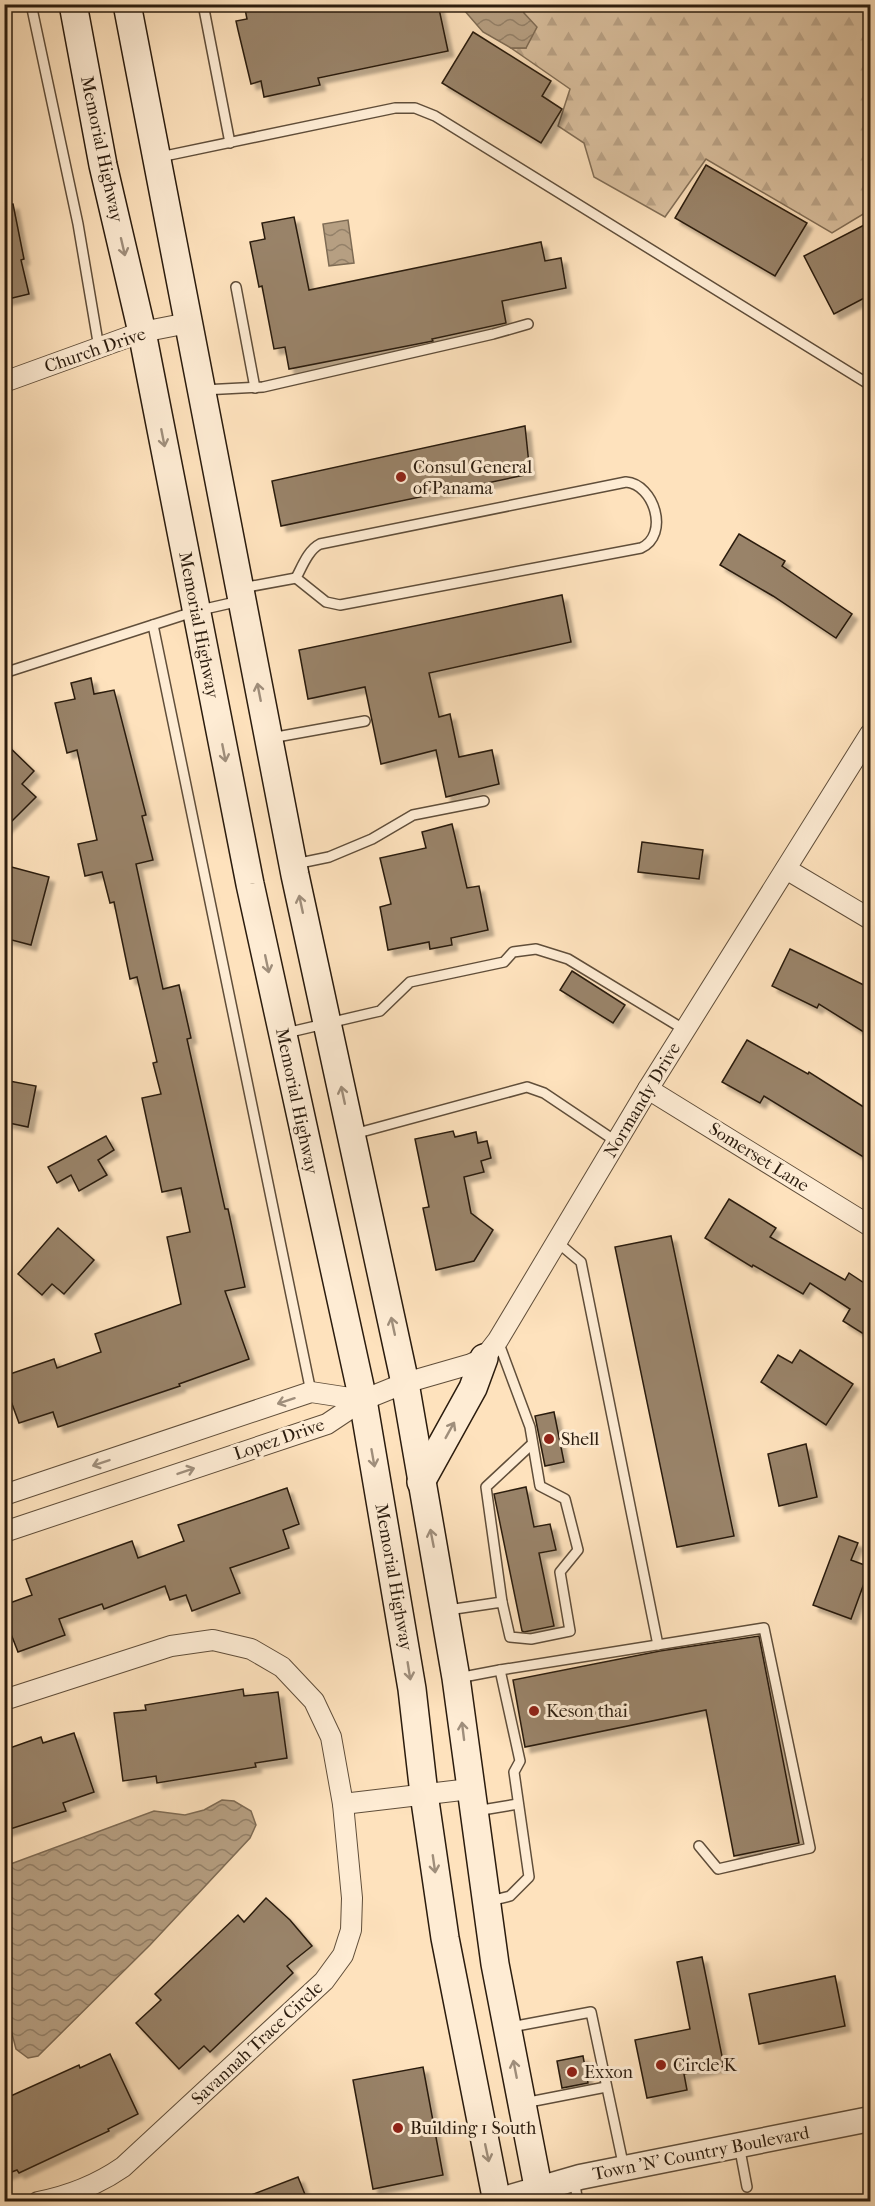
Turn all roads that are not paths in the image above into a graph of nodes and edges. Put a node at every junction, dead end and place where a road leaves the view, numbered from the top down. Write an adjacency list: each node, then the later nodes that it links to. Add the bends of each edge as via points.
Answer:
1 (31, 4): 11 (lane, via 78,224)
2 (73, 4): 10 (main road, Memorial Highway, one-way to 10, via 103,165)
3 (127, 4): 6 (main road)
4 (203, 4): 5 (lane)
5 (230, 143): 6 (lane); 13 (lane, via 395,108 415,108 435,116)
6 (158, 158): 8 (main road)
7 (236, 287): 14 (lane)
8 (188, 323): 10 (street, Church Drive); 15 (main road)
9 (528, 324): 14 (lane)
10 (142, 332): 11 (street, Church Drive); 18 (main road, Memorial Highway, one-way to 18)
11 (99, 348): 12 (street, Church Drive)
12 (4, 382)
13 (870, 385)
14 (255, 388): 15 (lane)
15 (201, 391): 17 (main road)
16 (296, 578): 16 (lane, via 326,602 340,605 641,548 654,536 656,522 650,497 638,485 626,482 320,544 310,552); 17 (lane)
17 (241, 594): 18 (lane); 23 (main road, one-way to 17)
18 (196, 610): 19 (lane); 30 (main road, Memorial Highway, one-way to 30)
19 (153, 625): 20 (lane); 38 (lane)
20 (4, 673)
21 (365, 721): 23 (lane)
22 (870, 734): 26 (street, Normandy Drive)
23 (268, 739): 25 (main road)
24 (484, 801): 25 (lane, via 413,815 372,839 329,857)
25 (293, 864): 28 (main road, one-way to 25)
26 (786, 869): 27 (street); 29 (street, Normandy Drive)
27 (870, 920)
28 (328, 1024): 29 (lane, via 380,1011 410,982 504,962 513,952 536,949 568,959); 30 (lane); 32 (main road, one-way to 28)
29 (685, 1030): 31 (street, Normandy Drive)
30 (282, 1034): 39 (main road, Memorial Highway)
31 (648, 1089): 33 (street, Normandy Drive); 34 (street, Somerset Lane)
32 (351, 1134): 33 (lane, via 527,1087 544,1093); 37 (main road, one-way to 32)
33 (616, 1142): 35 (street, Normandy Drive)
34 (870, 1226)
35 (557, 1242): 36 (street, Normandy Drive); 46 (lane, via 581,1262)
36 (491, 1349): 37 (street, via 457,1369); 40 (lane, via 530,1427); 41 (main road, one-way to 36)
37 (405, 1383): 39 (street); 41 (main road)
38 (311, 1392): 39 (street, Lopez Drive); 42 (street, Lopez Drive, one-way to 42)
39 (363, 1400): 43 (street, Lopez Drive, one-way to 39, via 327,1424); 50 (main road, Memorial Highway, one-way to 50, via 412,1689)
40 (532, 1444): 44 (lane, via 486,1487); 44 (lane, via 540,1486 565,1499 578,1550 560,1572 570,1631 531,1639 510,1637)
41 (421, 1482): 45 (main road, one-way to 41)
42 (4, 1495)
43 (4, 1532)
44 (502, 1602): 45 (lane)
45 (446, 1611): 48 (main road)
46 (658, 1645): 47 (lane); 54 (lane, via 764,1628 810,1848 718,1869)
47 (500, 1670): 48 (lane); 53 (lane, via 520,1761 514,1772)
48 (456, 1678): 51 (main road, one-way to 48)
49 (4, 1700): 52 (street, Savannah Trace Circle, via 171,1646 213,1640 251,1649 282,1667 314,1701 331,1737)
50 (424, 1794): 51 (street); 52 (street); 65 (main road, Memorial Highway, one-way to 65, via 453,1982)
51 (471, 1800): 53 (lane); 55 (main road)
52 (343, 1804): 66 (street, Savannah Trace Circle, via 353,1914 348,1943 331,1973 123,2167 89,2187)
53 (518, 1804): 55 (lane, via 529,1877 510,1896)
54 (699, 1846)
55 (485, 1902): 56 (main road)
56 (507, 2028): 57 (lane, via 591,2012); 58 (main road, one-way to 56)
57 (606, 2087): 58 (lane); 61 (lane)
58 (522, 2104): 64 (main road)
59 (870, 2119): 60 (street, Town 'N' Country Boulevard)
60 (739, 2145): 61 (street, Town 'N' Country Boulevard); 62 (lane)
61 (624, 2168): 63 (street, Town 'N' Country Boulevard)
62 (747, 2187)
63 (576, 2190): 64 (street, Town 'N' Country Boulevard)
64 (540, 2195): 65 (street, Town 'N' Country Boulevard)
65 (496, 2201)
66 (38, 2202)

